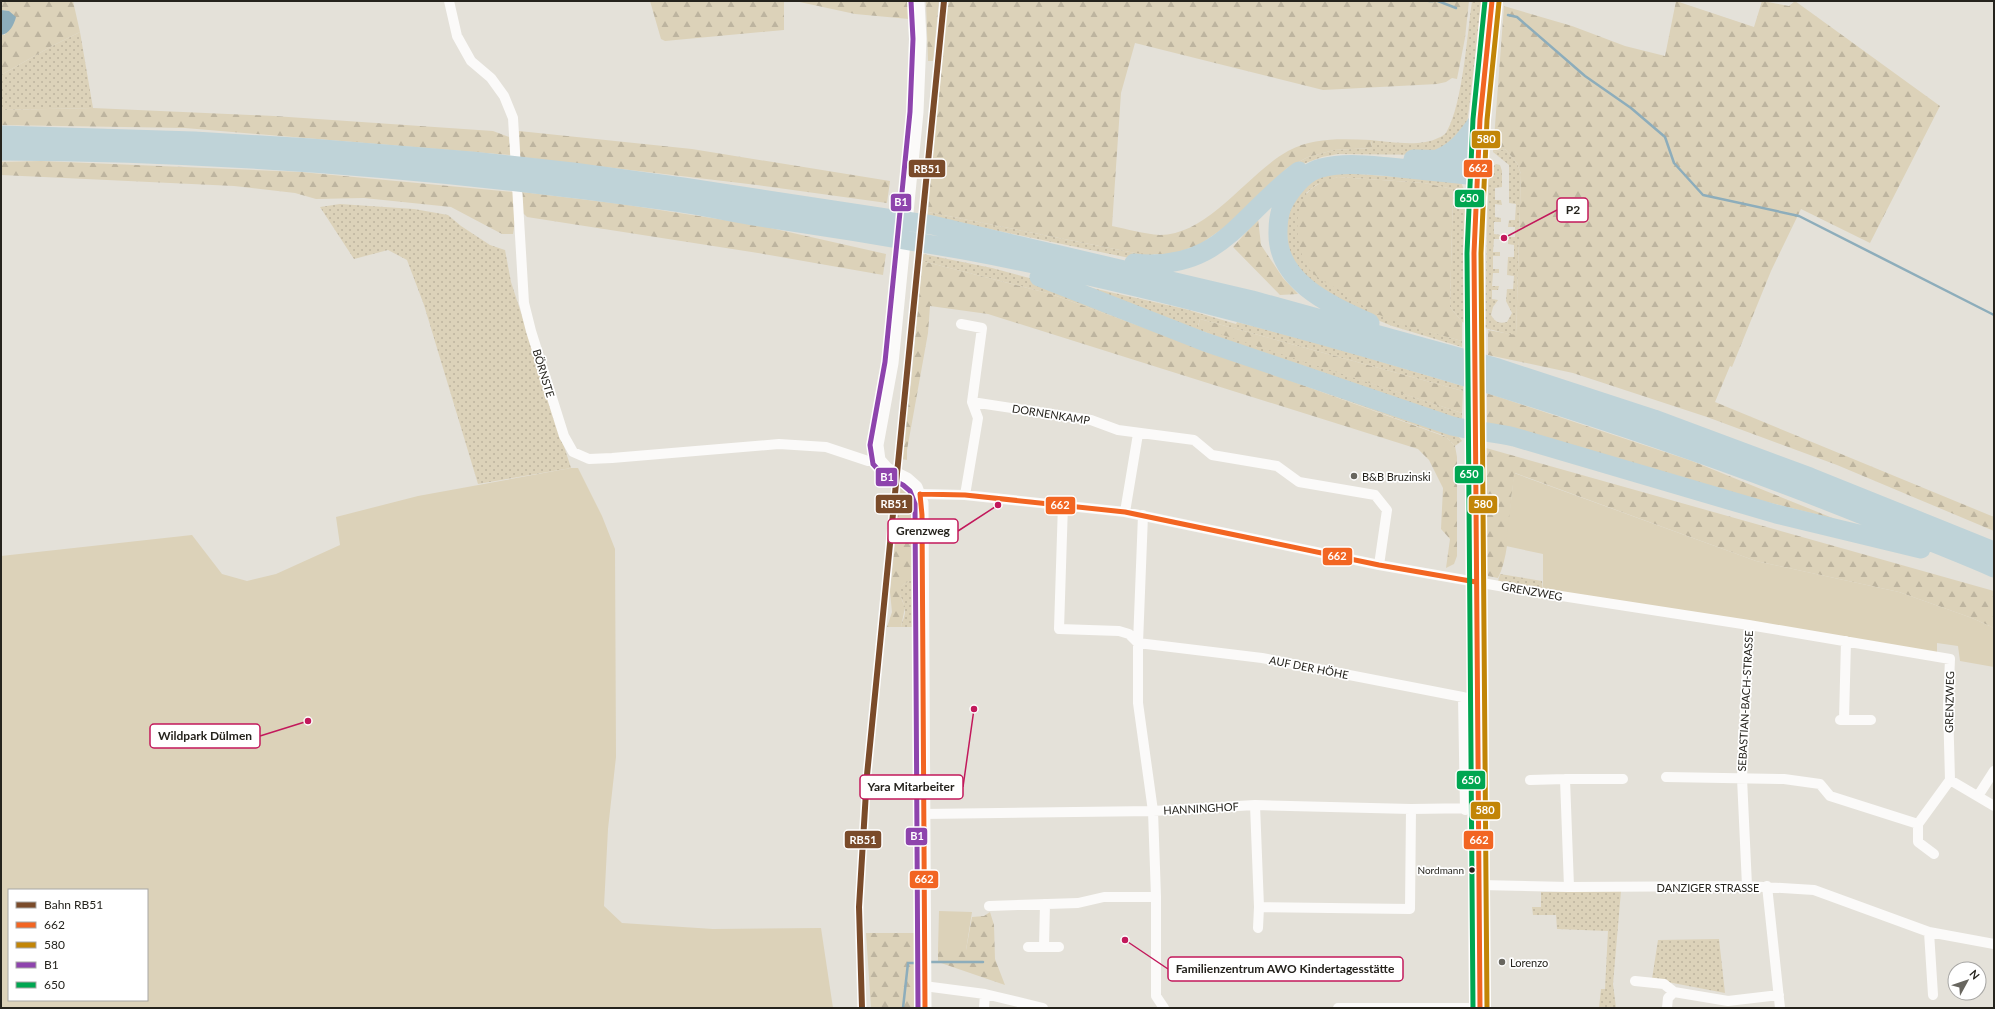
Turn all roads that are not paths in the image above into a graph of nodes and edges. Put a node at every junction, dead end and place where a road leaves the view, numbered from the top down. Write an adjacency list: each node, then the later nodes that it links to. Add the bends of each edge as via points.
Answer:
1 (449, 1): 16 (street, BÖRNSTE, via 457,36 471,61 491,78 504,96 513,118 524,303 556,413 573,452 589,459 779,444 826,448 868,461)
2 (918, 1): 16 (street, via 920,77 890,381 877,445)
3 (1492, 1): 4 (main road)
4 (1480, 119): 7 (highway, via 1460,146); 8 (main road)
5 (1, 135): 10 (highway, via 194,140 565,171 932,225)
6 (1, 151): 9 (highway, via 217,158 401,170 677,202)
7 (1440, 158): 8 (highway); 10 (highway, via 1340,158 1318,162 1301,169 1276,188 1232,234 1205,253 1174,264 1141,264)
8 (1477, 168): 12 (highway, via 1338,164 1319,168 1294,186 1283,204 1278,223 1277,239 1281,254 1298,280 1310,291 1369,322); 14 (main road, via 1474,253)
9 (964, 251): 14 (highway, via 1003,268 1055,282 1205,342 1452,426); 24 (highway, via 1135,288 1300,329 1544,400 1810,494)
10 (1069, 257): 12 (highway, via 1252,300)
11 (961, 324): 13 (street, via 982,328)
12 (1450, 353): 22 (highway, via 1654,419 1817,480)
13 (972, 402): 15 (street, DORNENKAMP, via 1091,420); 18 (street, via 978,418)
14 (1476, 423): 25 (highway, via 1490,431 1776,514 1922,549); 26 (street)
15 (1138, 434): 20 (street); 23 (street, DORNENKAMP, via 1194,440 1212,455 1277,466 1299,482 1375,495 1388,510)
16 (879, 460): 17 (street, via 887,469 907,479)
17 (920, 494): 18 (street, GRENZWEG); 47 (street)
18 (966, 495): 19 (street, GRENZWEG)
19 (1063, 504): 20 (street, GRENZWEG); 29 (street, via 1060,629 1119,631 1130,634)
20 (1125, 512): 21 (street, GRENZWEG)
21 (1143, 515): 23 (street, GRENZWEG); 29 (street)
22 (1994, 551)
23 (1379, 565): 26 (street, GRENZWEG)
24 (1994, 568)
25 (1994, 572)
26 (1476, 582): 27 (street, GRENZWEG); 31 (street)
27 (1749, 625): 28 (street, GRENZWEG); 35 (street, SEBASTIAN-BACH-STRASSE)
28 (1846, 641): 32 (street, via 1842,720); 39 (street, GRENZWEG, via 1950,659)
29 (1138, 643): 30 (street, AUF DER HÖHE, via 1262,658); 46 (street, via 1138,703)
30 (1463, 697): 31 (street, AUF DER HÖHE); 45 (street)
31 (1478, 700): 43 (street)
32 (1870, 720)
33 (1994, 771): 40 (street)
34 (1666, 777): 35 (street, SEBASTIAN-BACH-STRASSE)
35 (1742, 778): 48 (street, via 1784,779 1820,784 1830,796); 51 (street, SEBASTIAN-BACH-STRASSE)
36 (1565, 779): 37 (street); 38 (street); 53 (street)
37 (1623, 779)
38 (1530, 780)
39 (1950, 780): 40 (street); 48 (street)
40 (1978, 796): 42 (street)
41 (1255, 805): 44 (street, HANNINGHOF); 46 (street, HANNINGHOF); 57 (street)
42 (1994, 806)
43 (1479, 808): 45 (street, HANNINGHOF); 50 (street)
44 (1411, 810): 45 (street, HANNINGHOF); 57 (street, via 1410,909)
45 (1465, 810)
46 (1153, 811): 47 (street, HANNINGHOF); 54 (street)
47 (923, 814): 65 (street)
48 (1918, 824): 49 (street, via 1918,842)
49 (1934, 854)
50 (1480, 886): 53 (street, DANZIGER STRASSE); 76 (street)
51 (1747, 886): 52 (street, DANZIGER STRASSE); 53 (street, DANZIGER STRASSE)
52 (1767, 886): 59 (street, DANZIGER STRASSE, via 1814,890); 68 (street)
53 (1568, 888)
54 (1156, 897): 55 (street, via 1104,897 1078,903); 73 (street, via 1156,996)
55 (1044, 904): 56 (street); 62 (street)
56 (989, 906)
57 (1258, 907): 58 (street)
58 (1258, 928)
59 (1929, 932): 60 (street, DANZIGER STRASSE); 69 (street)
60 (1994, 944)
61 (1028, 947): 62 (street)
62 (1044, 947): 63 (street)
63 (1059, 947)
64 (1635, 981): 66 (street, via 1664,984)
65 (924, 986): 67 (street); 70 (street)
66 (1674, 992): 68 (street, via 1728,1001); 77 (street, via 1668,998)
67 (985, 994): 71 (street); 72 (street)
68 (1779, 995): 78 (street)
69 (1933, 995)
70 (925, 1008)
71 (984, 1008)
72 (1043, 1008)
73 (1164, 1008)
74 (1338, 1008): 75 (street)
75 (1412, 1008): 76 (street)
76 (1480, 1008)
77 (1667, 1008)
78 (1780, 1008)

